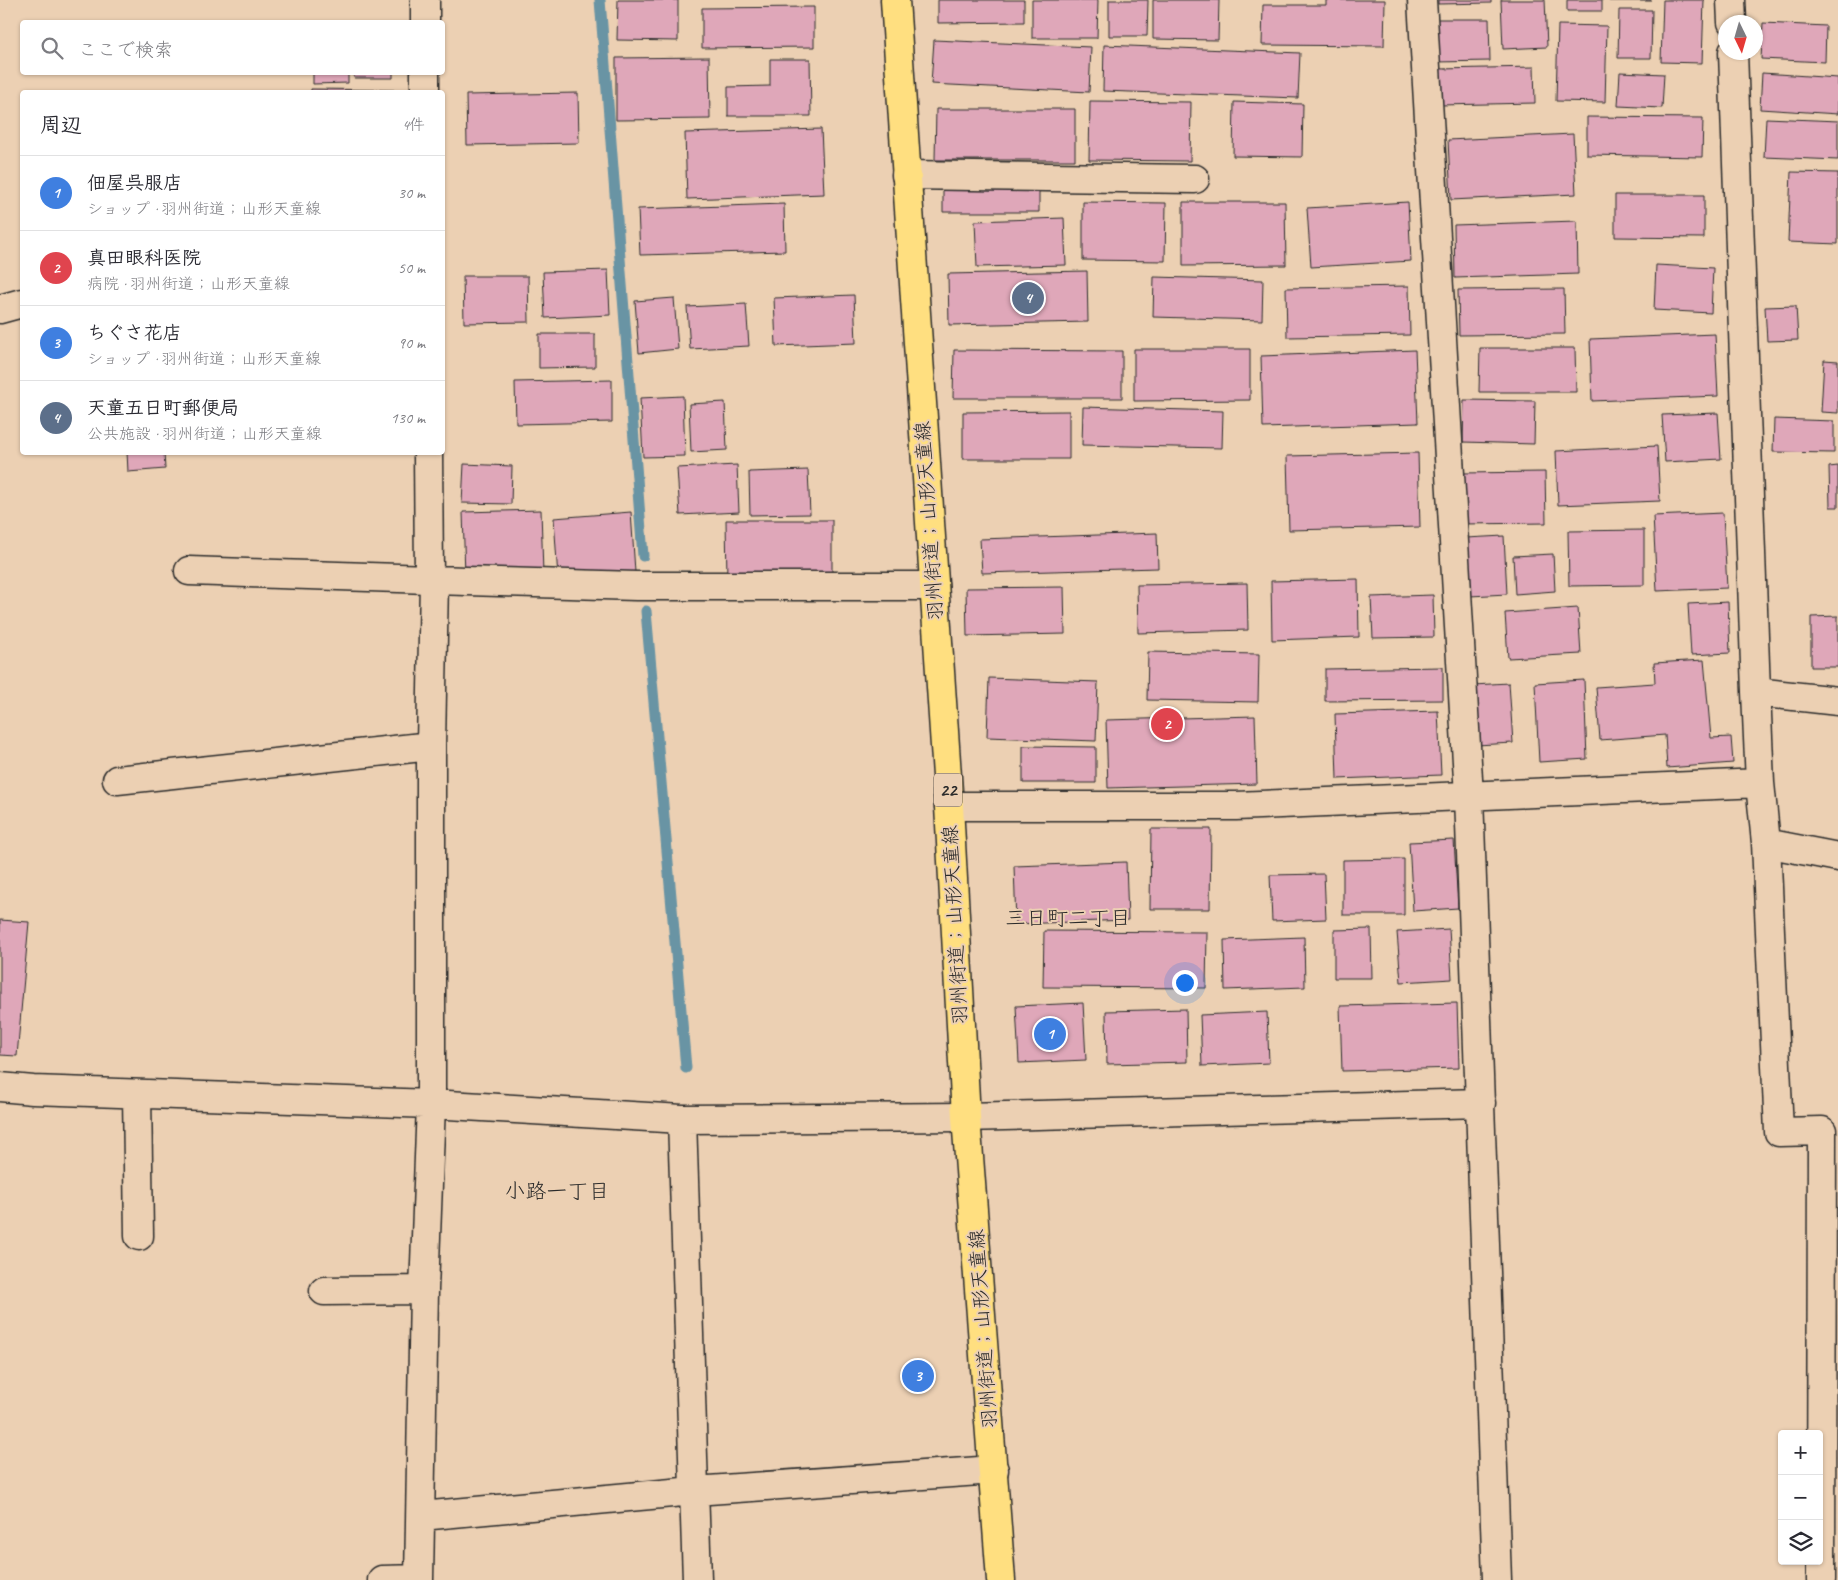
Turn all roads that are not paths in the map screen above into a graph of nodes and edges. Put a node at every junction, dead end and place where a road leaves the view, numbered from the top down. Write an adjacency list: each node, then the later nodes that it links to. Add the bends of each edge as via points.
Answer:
1 (425, 0): 6 (street)
2 (895, 0): 10 (main road, 羽州街道；山形天童線 / 22)
3 (1422, 0): 23 (street)
4 (1731, 0): 5 (street)
5 (1732, 15)
6 (425, 20)
7 (1733, 60): 18 (street)
8 (425, 75): 9 (street)
9 (425, 90)
10 (906, 175): 11 (street); 17 (main road, 羽州街道；山形天童線 / 22)
11 (1195, 179)
12 (20, 304): 13 (street)
13 (0, 309)
14 (428, 455): 16 (street)
15 (189, 571): 16 (street)
16 (432, 580): 17 (street, via 636,586); 20 (street)
17 (934, 586): 24 (main road, 羽州街道；山形天童線 / 22)
18 (1756, 692): 19 (street); 22 (street)
19 (1838, 701)
20 (431, 746): 21 (street); 30 (street)
21 (117, 780)
22 (1760, 783): 23 (street); 25 (street)
23 (1469, 796): 24 (street, via 1236,806); 29 (street)
24 (949, 806): 31 (main road, 羽州街道；山形天童線 / 22)
25 (1766, 843): 26 (street); 33 (street, via 1779,1132)
26 (1838, 857)
27 (0, 1086): 28 (street)
28 (137, 1094): 30 (street); 34 (street)
29 (1481, 1103): 31 (street); 45 (street)
30 (430, 1104): 32 (street); 35 (street)
31 (966, 1117): 32 (street); 38 (main road, 羽州街道；山形天童線 / 22)
32 (682, 1118): 39 (street)
33 (1830, 1131): 37 (street)
34 (139, 1236)
35 (424, 1290): 36 (street); 40 (street)
36 (324, 1291)
37 (1830, 1439): 46 (street)
38 (994, 1470): 39 (street); 44 (main road, 羽州街道；山形天童線 / 22)
39 (694, 1491): 40 (street); 43 (street)
40 (421, 1516): 42 (street)
41 (382, 1580): 42 (street)
42 (419, 1580)
43 (697, 1580)
44 (1000, 1580)
45 (1497, 1580)
46 (1821, 1580)

